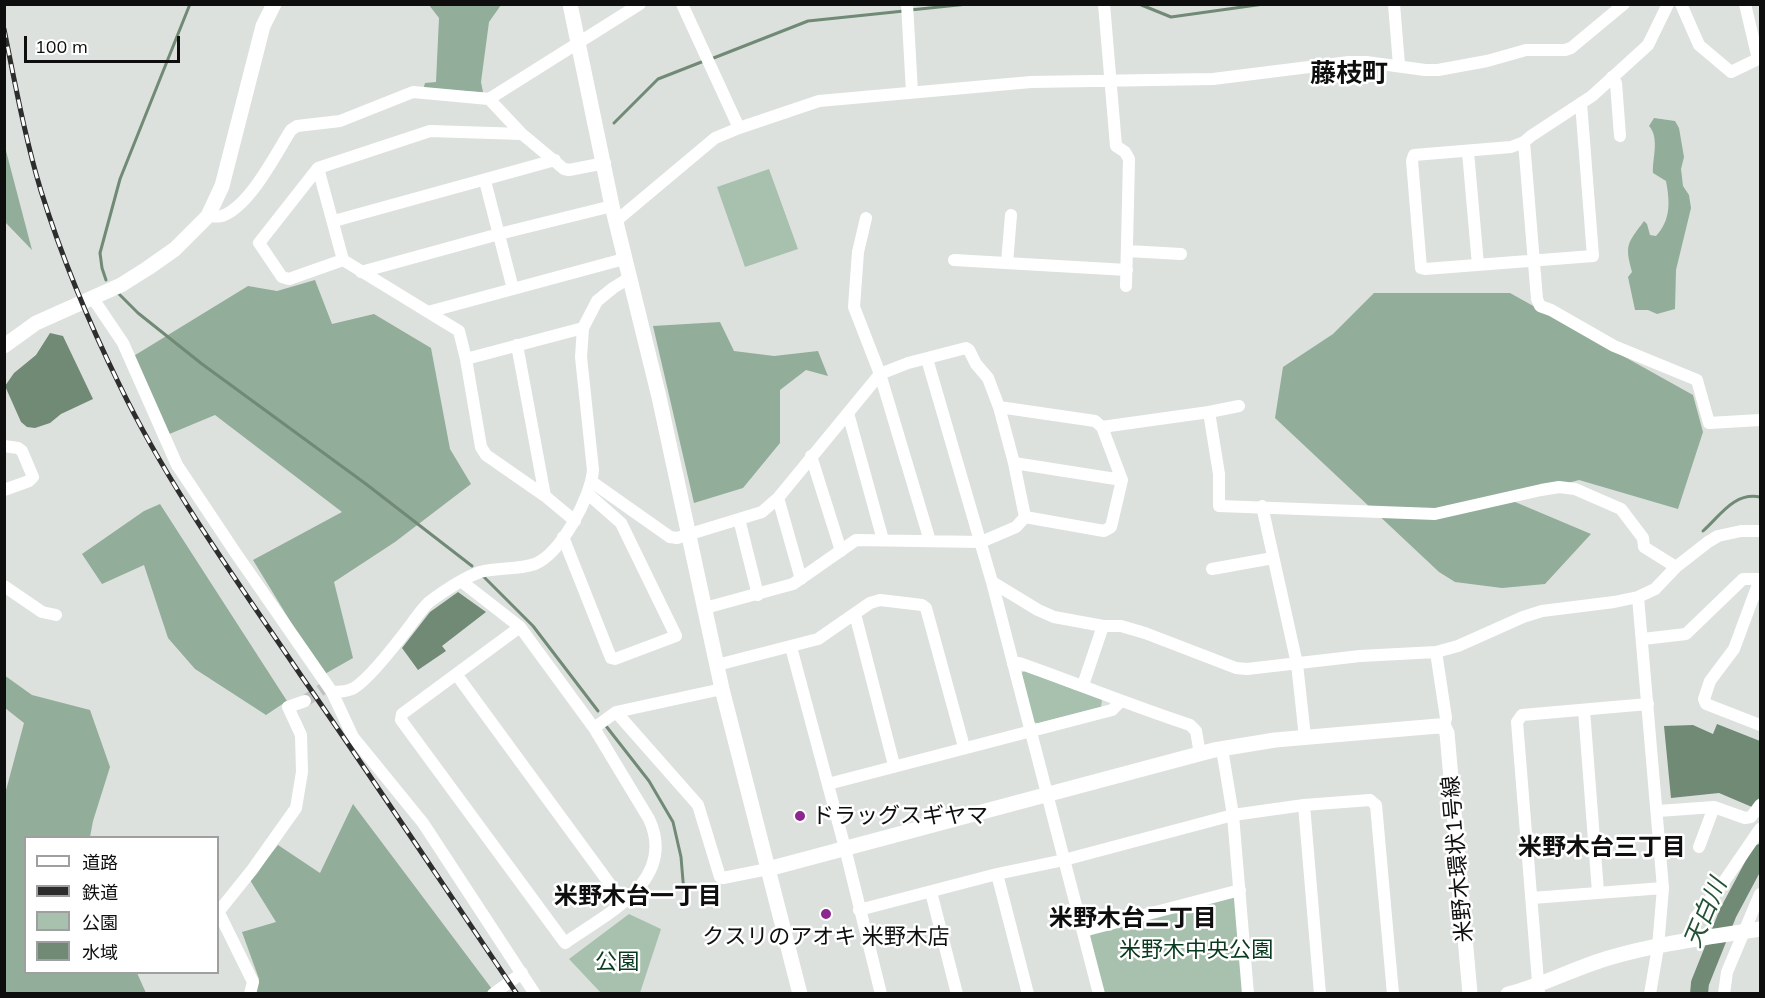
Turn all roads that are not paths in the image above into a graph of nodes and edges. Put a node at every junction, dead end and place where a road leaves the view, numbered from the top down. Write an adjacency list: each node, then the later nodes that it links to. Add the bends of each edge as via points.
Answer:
1 (274, 4): 32 (street, via 263,26 222,186)
2 (570, 4): 13 (street)
3 (640, 4): 13 (street)
4 (682, 4): 21 (street)
5 (907, 4): 18 (street)
6 (1104, 4): 17 (street)
7 (1394, 4): 15 (street)
8 (1624, 4): 12 (street)
9 (1668, 4): 16 (street, via 1648,45)
10 (1681, 4): 14 (street, via 1699,45 1731,72)
11 (1745, 4): 14 (street)
12 (1607, 10): 15 (street, via 1578,44 1565,50 1526,50 1438,70)
13 (578, 44): 19 (street); 27 (street)
14 (1759, 59)
15 (1399, 65): 17 (street, via 1349,62 1213,79)
16 (1612, 77): 20 (street); 23 (street, via 1616,83)
17 (1110, 81): 18 (street, via 1031,82); 37 (street, via 1116,146 1129,159)
18 (912, 92): 21 (street, via 819,101)
19 (489, 99): 22 (street); 32 (street, via 414,92 340,122 297,126 257,185 235,209 220,217)
20 (1581, 103): 24 (street); 42 (street, via 1593,256)
21 (739, 128): 35 (street, via 715,138)
22 (522, 134): 26 (street); 28 (street, via 430,131)
23 (1620, 136)
24 (1524, 142): 25 (street); 42 (street)
25 (1468, 152): 44 (street); 44 (street, via 1414,155 1420,265 1425,269)
26 (555, 160): 27 (street, via 569,170); 29 (street)
27 (605, 163): 30 (street)
28 (318, 168): 34 (street); 40 (street, via 259,243 282,277 289,279)
29 (485, 181): 34 (street); 36 (street)
30 (612, 206): 35 (street); 36 (street)
31 (1011, 215): 43 (street)
32 (208, 216): 50 (street, via 175,249 121,285)
33 (866, 218): 57 (street, via 858,252 854,307)
34 (334, 221): 40 (street)
35 (616, 221): 39 (street)
36 (499, 234): 46 (street); 49 (street)
37 (1128, 251): 38 (street); 45 (street)
38 (1181, 254)
39 (624, 259): 47 (street); 49 (street)
40 (343, 260): 46 (street)
41 (954, 260): 43 (street)
42 (1535, 261): 44 (street); 62 (street, via 1540,306 1614,346 1697,380 1709,423)
43 (1008, 263): 45 (street)
44 (1478, 265)
45 (1127, 270): 48 (street)
46 (361, 272): 51 (street)
47 (629, 278): 52 (street, via 597,301); 78 (street)
48 (1126, 286)
49 (513, 289): 51 (street)
50 (92, 297): 54 (street, via 36,323); 108 (street, via 123,343 177,465)
51 (428, 312): 55 (street, via 459,331)
52 (582, 328): 53 (street); 68 (street, via 580,357)
53 (517, 345): 55 (street); 71 (street)
54 (4, 346)
55 (466, 359): 71 (street, via 481,447 486,455)
56 (927, 359): 57 (street); 59 (street, via 966,348 988,378); 82 (street)
57 (880, 374): 60 (street); 81 (street)
58 (1239, 406): 61 (street)
59 (999, 407): 63 (street, via 1095,421); 66 (street)
60 (848, 412): 65 (street); 80 (street)
61 (1209, 412): 63 (street); 73 (street, via 1219,474 1219,506)
62 (1761, 420)
63 (1102, 427): 67 (street)
64 (4, 446): 69 (street, via 22,451 33,477)
65 (811, 456): 72 (street); 83 (street)
66 (1014, 464): 67 (street); 74 (street)
67 (1122, 480): 74 (street, via 1111,527 1104,531)
68 (592, 482): 70 (street); 78 (street, via 670,537)
69 (4, 490)
70 (588, 494): 76 (street); 79 (street, via 621,523 676,636 611,658)
71 (544, 496): 76 (street)
72 (778, 498): 75 (street, via 762,512); 87 (street)
73 (1262, 506): 84 (street); 85 (street, via 1435,514 1541,490 1575,489 1621,509 1643,538 1644,547)
74 (1025, 517): 82 (street, via 1016,527)
75 (739, 519): 78 (street); 92 (street)
76 (575, 521): 79 (street)
77 (1761, 531): 85 (street, via 1718,536)
78 (688, 536): 94 (street)
79 (563, 537): 89 (street, via 546,557 534,564 481,572)
80 (884, 540): 81 (street); 83 (street, via 856,540)
81 (930, 541): 82 (street)
82 (981, 542): 90 (street)
83 (841, 551): 87 (street)
84 (1274, 558): 86 (street); 103 (street)
85 (1676, 567): 93 (street, via 1654,589)
86 (1212, 569)
87 (801, 579): 92 (street)
88 (1760, 579): 99 (street, via 1743,579 1686,634); 114 (street, via 1734,649 1710,681 1704,699 1706,704)
89 (461, 581): 98 (street); 108 (street, via 427,603 354,688)
90 (992, 582): 97 (street, via 1054,617); 102 (street)
91 (4, 586): 96 (street, via 42,612)
92 (758, 595): 94 (street)
93 (1638, 597): 99 (street); 101 (street, via 1542,611)
94 (705, 608): 104 (street)
95 (855, 614): 100 (street, via 818,639); 119 (street, via 880,600 917,603 926,608); 122 (street)
96 (56, 615)
97 (1103, 626): 103 (street, via 1145,633 1242,669); 106 (street)
98 (520, 627): 105 (street); 116 (street)
99 (1643, 639): 111 (street)
100 (791, 647): 104 (street); 123 (street)
101 (1436, 652): 103 (street); 115 (street, via 1446,718)
102 (1013, 664): 106 (street); 117 (street)
103 (1298, 664): 118 (street)
104 (717, 665): 107 (street)
105 (456, 674): 142 (street); 142 (street, via 402,714 401,720 538,908 565,943)
106 (1083, 685): 110 (street)
107 (722, 689): 113 (street); 134 (street)
108 (332, 692): 149 (street, via 353,737 423,823)
109 (305, 701): 151 (street, via 288,707 301,735 302,772 296,808 219,911 253,982)
110 (1120, 702): 117 (street, via 1112,710); 121 (street, via 1193,726)
111 (1648, 704): 112 (street); 128 (street)
112 (1584, 710): 139 (street); 141 (street, via 1522,715 1517,722)
113 (616, 712): 116 (street); 134 (street, via 699,805 720,877)
114 (1761, 725)
115 (1443, 727): 118 (street); 162 (street, 米野木環状1号線, via 1447,733)
116 (594, 728): 142 (street, via 655,834 656,852 650,872 642,886)
117 (1030, 732): 119 (street); 124 (street)
118 (1305, 737): 120 (street)
119 (964, 747): 122 (street)
120 (1222, 749): 121 (street); 129 (street)
121 (1200, 754): 124 (street)
122 (894, 765): 123 (street)
123 (828, 784): 132 (street)
124 (1047, 795): 132 (street); 133 (street)
125 (1304, 805): 129 (street); 160 (street); 161 (street, via 1375,802)
126 (1761, 805): 127 (street, via 1751,817 1745,818)
127 (1714, 807): 128 (street); 131 (street)
128 (1658, 811): 136 (street)
129 (1233, 815): 133 (street); 137 (street)
130 (1761, 829): 147 (street, via 1695,918)
131 (1699, 847)
132 (845, 848): 134 (street); 143 (street)
133 (1064, 860): 135 (street); 145 (street)
134 (768, 869): 154 (street)
135 (998, 874): 138 (street); 157 (street)
136 (1663, 888): 139 (street); 148 (street)
137 (1240, 890): 145 (street); 159 (street)
138 (931, 892): 143 (street); 156 (street)
139 (1598, 892): 141 (street)
140 (1761, 894): 146 (street)
141 (1532, 898): 150 (street)
142 (623, 902)
143 (859, 910): 155 (street)
144 (1761, 929): 146 (street)
145 (1083, 931): 158 (street)
146 (1744, 932): 147 (street); 165 (street, via 1727,972)
147 (1698, 939): 148 (street)
148 (1658, 947): 150 (street, via 1610,957); 164 (street)
149 (522, 972): 152 (street); 153 (street)
150 (1539, 989): 163 (street)
151 (250, 993)
152 (493, 993)
153 (535, 993)
154 (800, 993)
155 (881, 993)
156 (957, 993)
157 (1028, 993)
158 (1099, 993)
159 (1248, 993)
160 (1320, 993)
161 (1393, 993)
162 (1470, 993)
163 (1508, 993)
164 (1650, 993)
165 (1724, 993)

